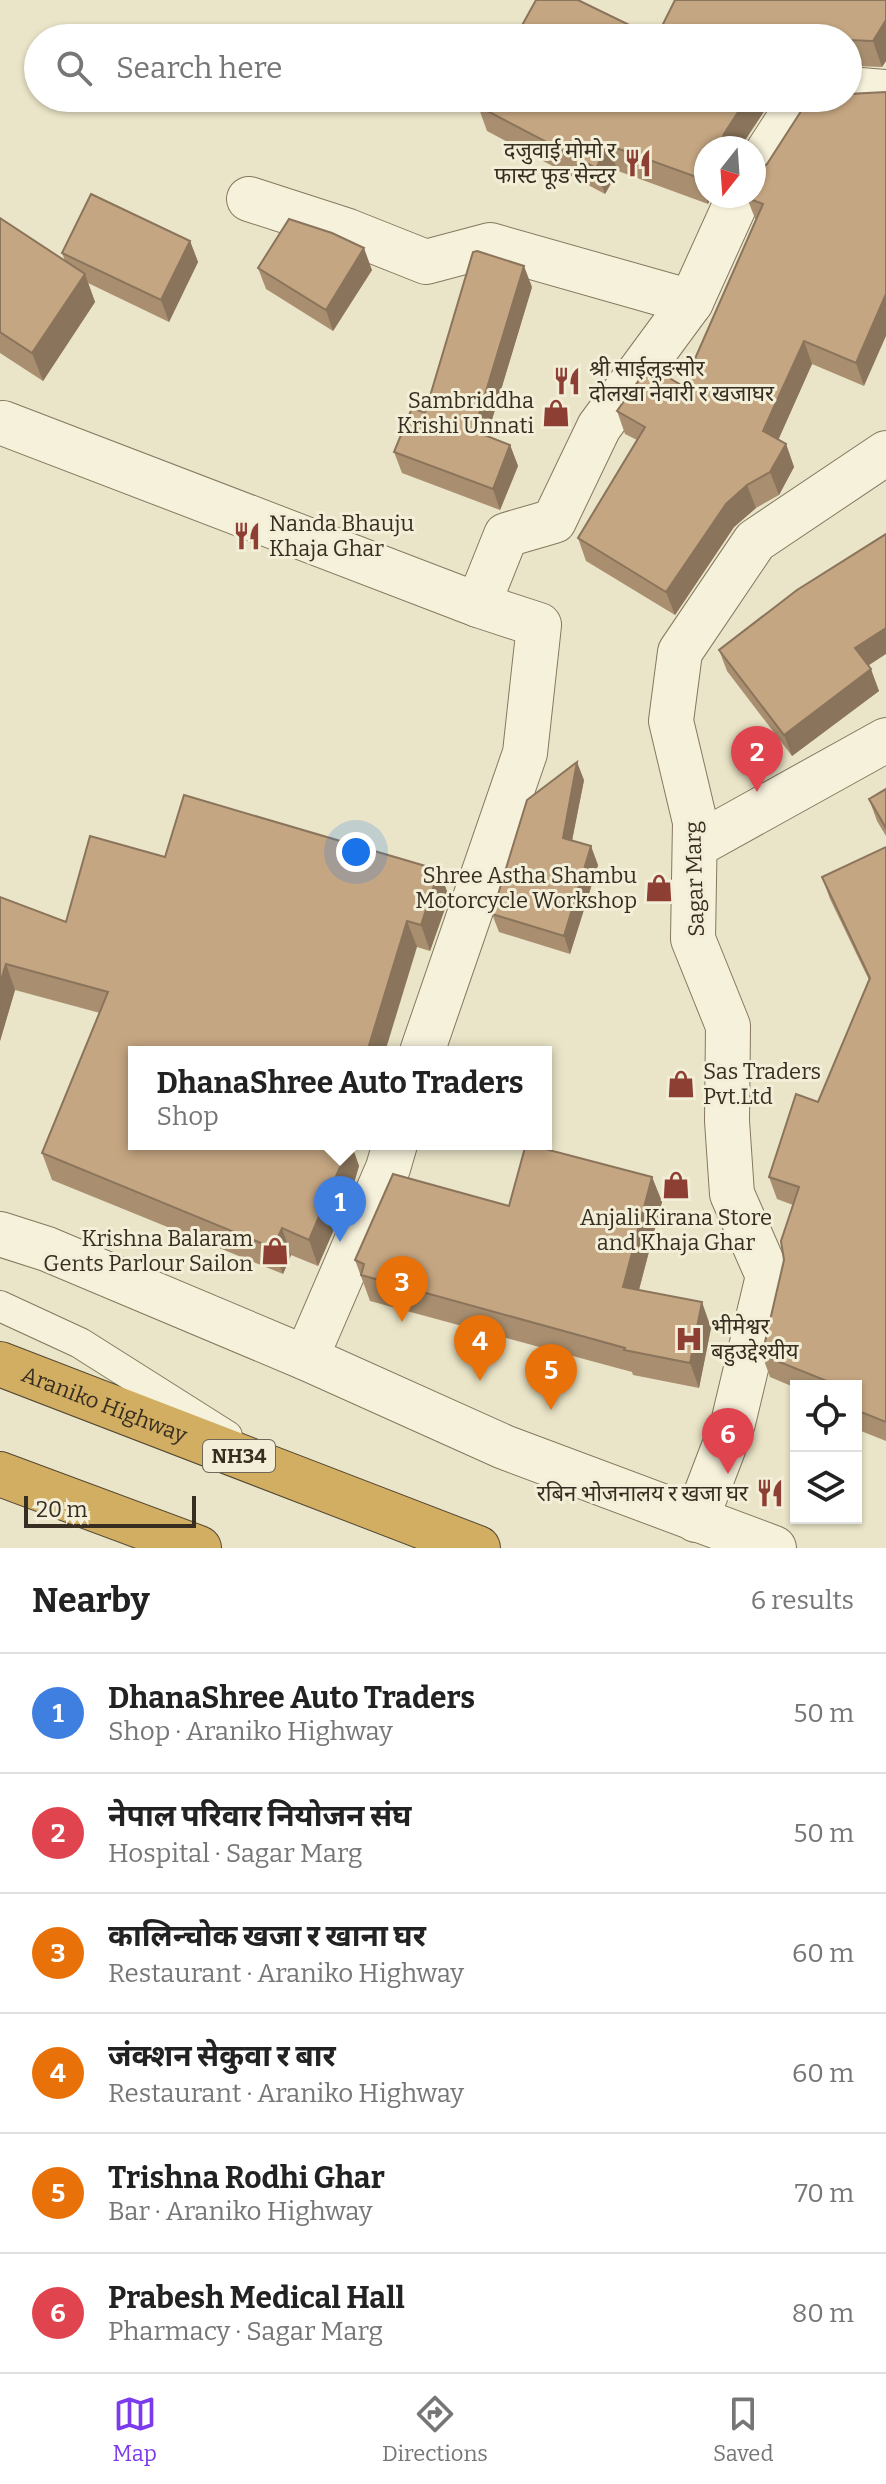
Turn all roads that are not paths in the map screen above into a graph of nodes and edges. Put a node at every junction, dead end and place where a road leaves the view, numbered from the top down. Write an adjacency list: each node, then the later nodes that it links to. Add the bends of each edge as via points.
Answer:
1 (862, 90): 2 (street)
2 (886, 92)
3 (794, 112): 4 (street)
4 (766, 154)
5 (249, 199): 7 (street, via 426,262 490,245)
6 (734, 208): 7 (street)
7 (691, 302): 10 (street, via 599,427 554,521 506,535)
8 (3, 423): 10 (street)
9 (886, 453): 12 (street, Sagar Marg, via 755,541 680,652 671,721 695,822)
10 (478, 605): 13 (street, via 539,625 525,753)
11 (886, 740): 12 (street)
12 (695, 846): 21 (street, Sagar Marg, via 693,939 728,1026 732,1194 768,1276 733,1423)
13 (424, 1046)
14 (393, 1150): 17 (street)
15 (0, 1234): 17 (street)
16 (0, 1306): 20 (lane, via 80,1343)
17 (306, 1358): 21 (street, via 504,1447)
18 (0, 1364): 20 (highway, Araniko Highway / NH34)
19 (0, 1474): 22 (highway)
20 (291, 1476): 23 (highway, Araniko Highway / NH34)
21 (696, 1520): 24 (street)
22 (199, 1548)
23 (478, 1548)
24 (774, 1548)

